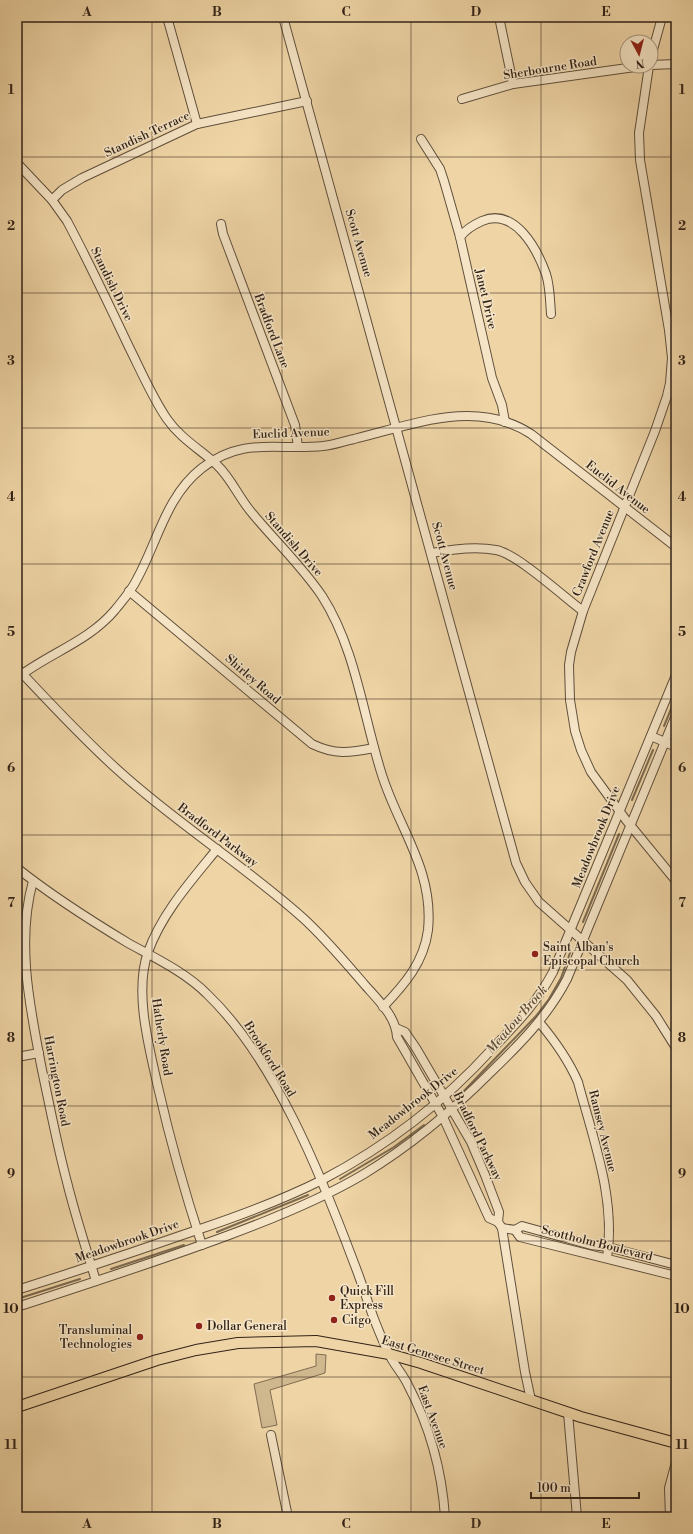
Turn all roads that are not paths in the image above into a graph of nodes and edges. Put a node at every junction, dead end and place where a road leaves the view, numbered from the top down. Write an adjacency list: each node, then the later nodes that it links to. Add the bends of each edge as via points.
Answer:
1 (167, 17): 13 (street)
2 (283, 17): 12 (street, Scott Avenue)
3 (499, 17): 10 (street)
4 (662, 17): 5 (street)
5 (657, 34)
6 (676, 64): 7 (street)
7 (659, 65)
8 (619, 69): 10 (street, Sherbourne Road)
9 (649, 74): 20 (street, Crawford Avenue, via 639,133 640,160)
10 (513, 84): 11 (street, Sherbourne Road)
11 (462, 99)
12 (307, 101): 13 (street, Standish Terrace); 22 (street, Scott Avenue)
13 (197, 124): 16 (street, Standish Terrace, via 82,178 62,190)
14 (421, 139): 18 (street, Janet Drive, via 440,169)
15 (17, 163): 16 (street, Standish Drive)
16 (52, 200): 24 (street, Standish Drive, via 70,227 168,420 181,435)
17 (221, 224): 23 (street, Bradford Lane, via 296,425)
18 (460, 237): 19 (street, via 474,224 487,219 505,220 514,224 529,241 543,268); 21 (street, Janet Drive, via 492,378)
19 (551, 314)
20 (674, 371): 25 (street, Crawford Avenue, via 655,431)
21 (506, 422): 22 (street, Euclid Avenue, via 490,417 450,416); 25 (street, Euclid Avenue, via 532,434)
22 (398, 429): 23 (street, Euclid Avenue, via 324,446); 27 (street, Scott Avenue)
23 (298, 447): 24 (street, Euclid Avenue, via 242,448)
24 (211, 460): 28 (street, Euclid Avenue, via 190,478 174,500 138,579); 36 (street, Standish Drive, via 219,466 251,511 301,566 323,597 348,650)
25 (624, 507): 26 (street, Euclid Avenue); 29 (street, Crawford Avenue)
26 (676, 548)
27 (432, 553): 29 (street, via 456,549 497,550 507,554 546,582); 43 (street, Scott Avenue, via 516,863 539,902)
28 (129, 591): 30 (street, Euclid Avenue, via 97,628 74,645); 36 (street, Shirley Road, via 312,744 338,753)
29 (582, 612): 37 (street, Crawford Avenue, via 569,666 570,700 581,750 598,784)
30 (19, 673): 39 (street, Bradford Parkway, via 118,770 162,809)
31 (676, 675): 33 (street, Meadowbrook Drive)
32 (676, 715): 34 (street)
33 (651, 736): 34 (street); 37 (street, Meadowbrook Drive)
34 (664, 742): 35 (street); 38 (street)
35 (676, 747)
36 (374, 748): 46 (street, Standish Drive, via 383,778 417,856 426,883 428,899 428,930 420,959 404,985)
37 (619, 811): 38 (street, Crawford Avenue); 43 (street, Meadowbrook Drive)
38 (630, 826): 41 (street, Crawford Avenue); 44 (street)
39 (217, 849): 45 (street, Hatherly Road, via 157,928); 46 (street, Bradford Parkway, via 303,918 333,948)
40 (17, 868): 42 (street, Brookford Road)
41 (676, 880)
42 (33, 881): 45 (street, Brookford Road, via 98,925); 50 (street, Harrington Road, via 24,927 24,942 28,988)
43 (570, 930): 44 (street, Scott Avenue); 52 (street, Meadowbrook Drive, via 541,994 471,1072)
44 (583, 941): 47 (street, via 556,1001); 49 (street, Scott Avenue, via 627,980 656,1016)
45 (148, 954): 56 (street, Brookford Road, via 205,992 226,1013 272,1082); 59 (street, Hatherly Road, via 143,1004 152,1059 169,1133)
46 (383, 1007): 48 (street, Bradford Parkway)
47 (539, 1022): 54 (street); 62 (street, Ramsey Avenue, via 560,1048 578,1082 608,1202)
48 (396, 1028): 52 (street, Bradford Parkway, via 405,1032); 53 (street, Bradford Parkway, via 397,1037)
49 (676, 1048)
50 (39, 1053): 51 (street); 65 (street, Harrington Road, via 67,1183)
51 (17, 1057)
52 (445, 1096): 53 (street, Meadowbrook Drive); 54 (street, Bradford Parkway)
53 (435, 1104): 55 (street, Bradford Parkway); 56 (street, Meadowbrook Drive, via 395,1135)
54 (453, 1109): 55 (street); 58 (street, Bradford Parkway, via 485,1175 499,1212)
55 (443, 1117): 57 (street, via 365,1174); 58 (street, Bradford Parkway, via 489,1218)
56 (321, 1180): 57 (street, Brookford Road); 59 (street, Meadowbrook Drive, via 246,1213)
57 (327, 1193): 61 (street, via 266,1221); 70 (street, Brookford Road)
58 (500, 1225): 60 (street, Scottholm Boulevard); 71 (street, Bradford Parkway)
59 (197, 1230): 61 (street, Hatherly Road); 65 (street, Meadowbrook Drive)
60 (515, 1230): 62 (street, Scottholm Boulevard, via 522,1226 591,1245); 63 (street, Scottholm Boulevard, via 520,1237)
61 (202, 1245): 67 (street)
62 (608, 1247): 63 (street, Ramsey Avenue); 64 (street, Scottholm Boulevard)
63 (607, 1258): 66 (street, Scottholm Boulevard)
64 (676, 1265)
65 (92, 1266): 67 (street, Harrington Road); 68 (street, Meadowbrook Drive)
66 (676, 1276)
67 (96, 1281): 69 (street)
68 (17, 1290)
69 (17, 1307)
70 (388, 1354): 71 (main road, East Genesee Street); 72 (main road, East Genesee Street, via 316,1340 214,1346 157,1360); 78 (street, East Avenue, via 408,1383 429,1434 437,1464)
71 (531, 1400): 73 (main road, East Genesee Street)
72 (17, 1407)
73 (568, 1413): 75 (main road, East Genesee Street); 79 (street)
74 (271, 1435): 77 (street)
75 (676, 1443)
76 (676, 1462): 80 (street, via 668,1488)
77 (288, 1517)
78 (445, 1517)
79 (577, 1517)
80 (670, 1517)

